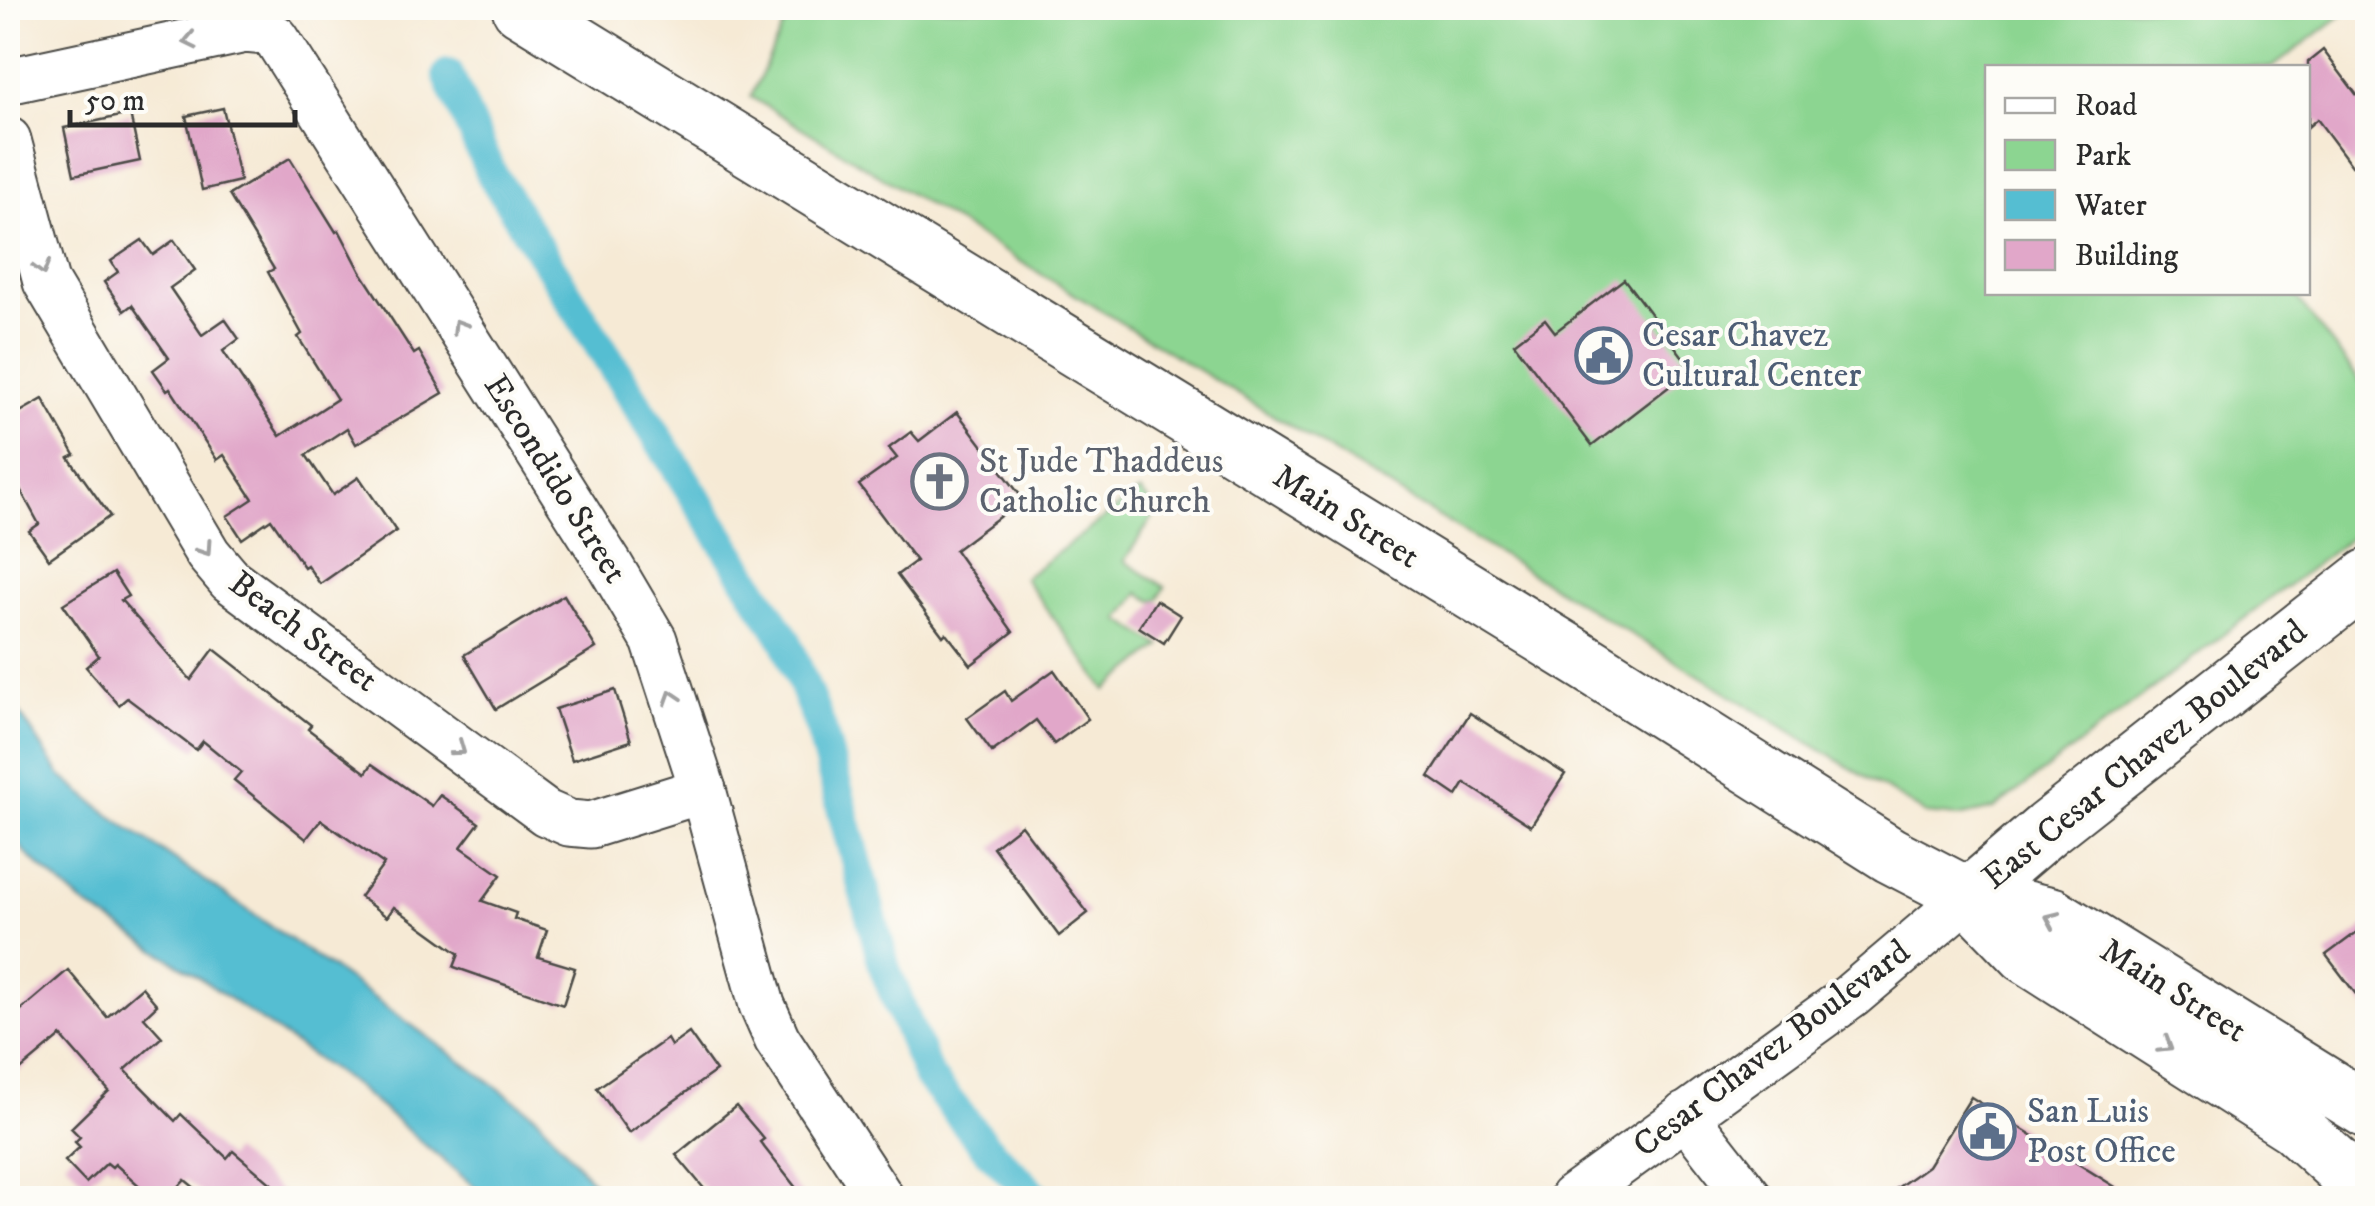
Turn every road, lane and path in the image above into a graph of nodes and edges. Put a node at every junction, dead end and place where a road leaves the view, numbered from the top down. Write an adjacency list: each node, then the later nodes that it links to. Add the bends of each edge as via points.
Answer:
1 (520, 8): 6 (highway, Main Street, via 1890,854)
2 (8, 81): 5 (street, Escondido Street, one-way to 2, via 654,640 639,613 276,38 244,30)
3 (8, 140): 5 (street, Beach Street, one-way to 5, via 46,282 208,554 230,580 546,813 591,826)
4 (2368, 577): 6 (highway, East Cesar Chavez Boulevard)
5 (702, 790): 9 (street, Escondido Street, via 762,1006)
6 (1969, 896): 7 (highway, Main Street, one-way to 6, via 2052,915); 8 (street, Cesar Chavez Boulevard, via 1851,996); 12 (highway, Main Street, one-way to 12, via 2026,955 2294,1126)
7 (2368, 1111)
8 (1686, 1115): 10 (street, Cesar Chavez Boulevard); 11 (street)
9 (881, 1198)
10 (1572, 1198)
11 (1750, 1198)
12 (2365, 1198)

